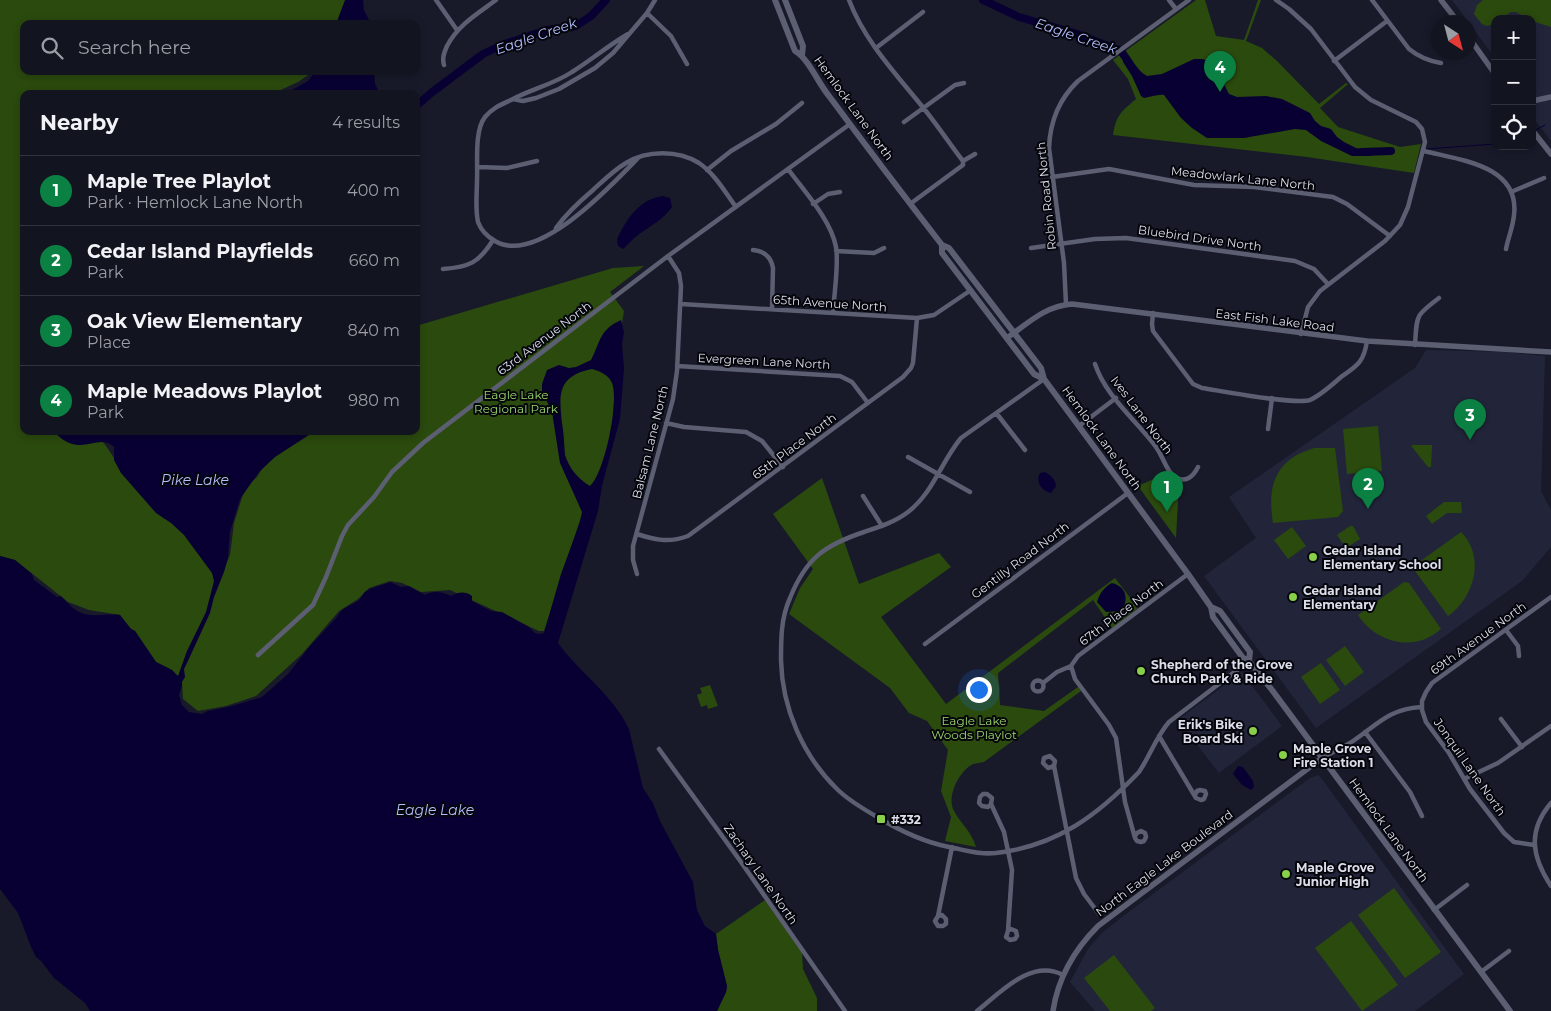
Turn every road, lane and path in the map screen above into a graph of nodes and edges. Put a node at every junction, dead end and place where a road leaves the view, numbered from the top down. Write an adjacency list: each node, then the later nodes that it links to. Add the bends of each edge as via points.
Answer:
1 (436, 0): 17 (street)
2 (496, 0): 17 (street)
3 (655, 0): 14 (street)
4 (775, 0): 21 (main road, Hemlock Lane North, via 795,50)
5 (785, 0): 21 (main road, Hemlock Lane North, via 803,46)
6 (849, 0): 20 (street)
7 (1169, 0): 12 (street)
8 (1189, 0): 12 (street, Robin Road North)
9 (1276, 0): 22 (street, via 1305,23)
10 (1372, 0): 16 (street)
11 (1441, 0): 15 (street)
12 (1176, 9): 45 (street, Robin Road North, via 1078,81 1068,92 1056,112 1050,135)
13 (923, 12): 20 (street)
14 (647, 13): 18 (street); 24 (street, via 671,36)
15 (1453, 15)
16 (1387, 21): 22 (street); 23 (street, via 1417,56)
17 (457, 30): 25 (street, via 443,55)
18 (628, 34): 29 (street, via 571,73); 29 (street, via 613,53 578,79 536,98)
19 (1476, 47): 26 (street)
20 (876, 48): 32 (street)
21 (802, 55): 34 (main road, Hemlock Lane North)
22 (1334, 60): 36 (street, via 1360,92 1419,125 1424,135)
23 (1441, 63)
24 (687, 64)
25 (444, 65)
26 (1491, 68)
27 (964, 83): 32 (street, via 954,85)
28 (1551, 97): 30 (street)
29 (513, 99): 42 (street, via 495,107 482,121)
30 (1536, 100)
31 (802, 102): 44 (street, via 776,124)
32 (923, 108): 33 (street); 41 (street)
33 (904, 122)
34 (850, 124): 43 (street, 63rd Avenue North); 50 (main road, Hemlock Lane North)
35 (1536, 135): 38 (street)
36 (1424, 151): 48 (street, via 1491,170); 53 (street, via 1406,212)
37 (975, 154): 41 (street)
38 (1551, 154)
39 (638, 158): 44 (street, via 671,154 691,159); 52 (street, via 592,204); 52 (street, via 614,171)
40 (537, 161): 42 (street, via 507,168)
41 (963, 161): 50 (street, via 963,165)
42 (478, 167): 54 (street, via 477,216 482,229)
43 (788, 169): 49 (street); 51 (street, 63rd Avenue North)
44 (707, 170): 51 (street)
45 (1052, 177): 53 (street, Meadowlark Lane North, via 1109,169 1194,185 1254,187 1333,197); 55 (street, Robin Road North)
46 (1544, 178): 48 (street)
47 (840, 192): 49 (street, via 828,194)
48 (1511, 192): 59 (street, via 1514,215)
49 (813, 204): 61 (street, via 831,230)
50 (910, 204): 56 (main road, Hemlock Lane North)
51 (736, 207): 62 (street, 63rd Avenue North)
52 (553, 231): 54 (street, via 541,239 512,247)
53 (1390, 236): 64 (street)
54 (493, 240): 63 (street, via 473,263)
55 (1062, 244): 58 (street, Bluebird Drive North); 64 (street, Bluebird Drive North, via 1126,238 1295,261 1314,269); 68 (street, Robin Road North)
56 (942, 245): 65 (main road, Hemlock Lane North, via 942,253); 73 (main road, Hemlock Lane North, via 949,248)
57 (884, 248): 61 (street, via 874,253)
58 (1031, 248)
59 (1506, 249)
60 (754, 250): 69 (street, via 765,253 774,268)
61 (836, 251): 70 (street)
62 (668, 256): 67 (street, Balsam Lane North, via 681,280); 104 (street, 63rd Avenue North, via 406,458 348,525 313,605)
63 (443, 269)
64 (1327, 283): 74 (street, via 1308,307)
65 (970, 290): 72 (street, 65th Avenue North, via 934,315); 75 (main road, Hemlock Lane North)
66 (1440, 298): 77 (street, via 1418,317)
67 (681, 304): 69 (street, 65th Avenue North); 80 (street, Balsam Lane North)
68 (1066, 304): 71 (street, East Fish Lake Road); 73 (street, East Fish Lake Road, via 1046,310)
69 (772, 309): 70 (street, 65th Avenue North)
70 (833, 313): 72 (street, 65th Avenue North)
71 (1154, 314): 74 (street, East Fish Lake Road); 83 (street, via 1153,331 1193,384)
72 (917, 318): 84 (street, 65th Place North, via 911,368)
73 (1014, 333): 75 (street, East Fish Lake Road); 81 (main road, Hemlock Lane North, via 1041,368)
74 (1301, 334): 76 (street, East Fish Lake Road)
75 (1007, 338): 81 (main road, Hemlock Lane North, via 1034,374)
76 (1367, 341): 77 (street, East Fish Lake Road); 83 (street, via 1360,362 1316,396 1304,401)
77 (1415, 345): 78 (street, East Fish Lake Road)
78 (1551, 352)
79 (1095, 364): 82 (street, Ives Lane North)
80 (677, 366): 84 (street, Evergreen Lane North, via 840,376 852,382); 86 (street, Balsam Lane North)
81 (1044, 379): 85 (street); 87 (main road, Hemlock Lane North)
82 (1116, 398): 87 (street); 92 (street, Ives Lane North, via 1156,447 1173,476 1187,479 1195,474)
83 (1272, 398): 88 (street)
84 (868, 403): 91 (street, 65th Place North)
85 (997, 414): 89 (street); 93 (street, via 960,438)
86 (666, 423): 91 (street, via 746,432 762,441); 98 (street, Balsam Lane North)
87 (1079, 426): 95 (main road, Hemlock Lane North)
88 (1268, 428)
89 (1025, 450)
90 (908, 456): 93 (street)
91 (783, 467): 98 (street, 65th Place North, via 688,536 661,540)
92 (1198, 467)
93 (939, 474): 94 (street); 97 (street, via 918,503)
94 (970, 492)
95 (1128, 493): 100 (main road, Hemlock Lane North); 103 (street, Gentilly Road North)
96 (862, 496): 97 (street)
97 (882, 526): 127 (street, via 824,549 794,587 785,611 781,637 785,693 808,754 838,790 899,830)
98 (637, 534): 99 (street, Balsam Lane North, via 632,553)
99 (637, 574)
100 (1188, 574): 106 (main road, Hemlock Lane North, via 1211,607 1220,611 1250,652); 107 (street, 67th Place North, via 1078,656)
101 (1551, 598): 102 (street, 69th Avenue North)
102 (1506, 630): 105 (street, via 1518,646); 109 (street, 69th Avenue North, via 1432,683)
103 (925, 644)
104 (258, 655)
105 (1519, 656)
106 (1249, 661): 113 (street, via 1168,722); 116 (main road, Hemlock Lane North)
107 (1072, 666): 108 (street, 67th Place North); 119 (street, via 1075,679 1113,732)
108 (1043, 683)
109 (1421, 707): 112 (street, via 1394,712); 118 (street, Jonquil Lane North, via 1426,722 1450,753)
110 (1501, 719): 114 (street)
111 (1551, 726): 114 (street)
112 (1365, 732): 116 (street); 123 (street, via 1410,792)
113 (1159, 736): 119 (street, via 1145,764); 120 (street)
114 (1522, 747): 118 (street, via 1492,767)
115 (659, 749): 138 (street, Zachary Lane North)
116 (1322, 758): 131 (main road, Hemlock Lane North); 137 (street, North Eagle Lake Boulevard, via 1104,921 1087,937)
117 (1054, 766): 124 (street)
118 (1464, 779): 126 (street, Jonquil Lane North, via 1508,838 1520,844)
119 (1123, 787): 124 (street, via 1092,816); 125 (street)
120 (1195, 795)
121 (1551, 803): 126 (street, via 1539,820)
122 (991, 804): 128 (street)
123 (1422, 816)
124 (1067, 831): 128 (street, via 1037,844); 132 (street, via 1078,884)
125 (1135, 836)
126 (1534, 845): 130 (street, via 1539,867)
127 (952, 847): 128 (street, via 984,854); 133 (street)
128 (1009, 851): 134 (street, via 1012,870)
129 (1466, 885): 131 (street)
130 (1551, 886)
131 (1434, 910): 136 (main road, Hemlock Lane North)
132 (1099, 914)
133 (938, 916)
134 (1008, 931)
135 (1509, 951): 136 (street)
136 (1481, 972): 141 (main road, Hemlock Lane North)
137 (1063, 975): 139 (street, via 1045,970 1028,974); 140 (street, North Eagle Lake Boulevard)
138 (845, 1011)
139 (977, 1011)
140 (1053, 1011)
141 (1510, 1011)

